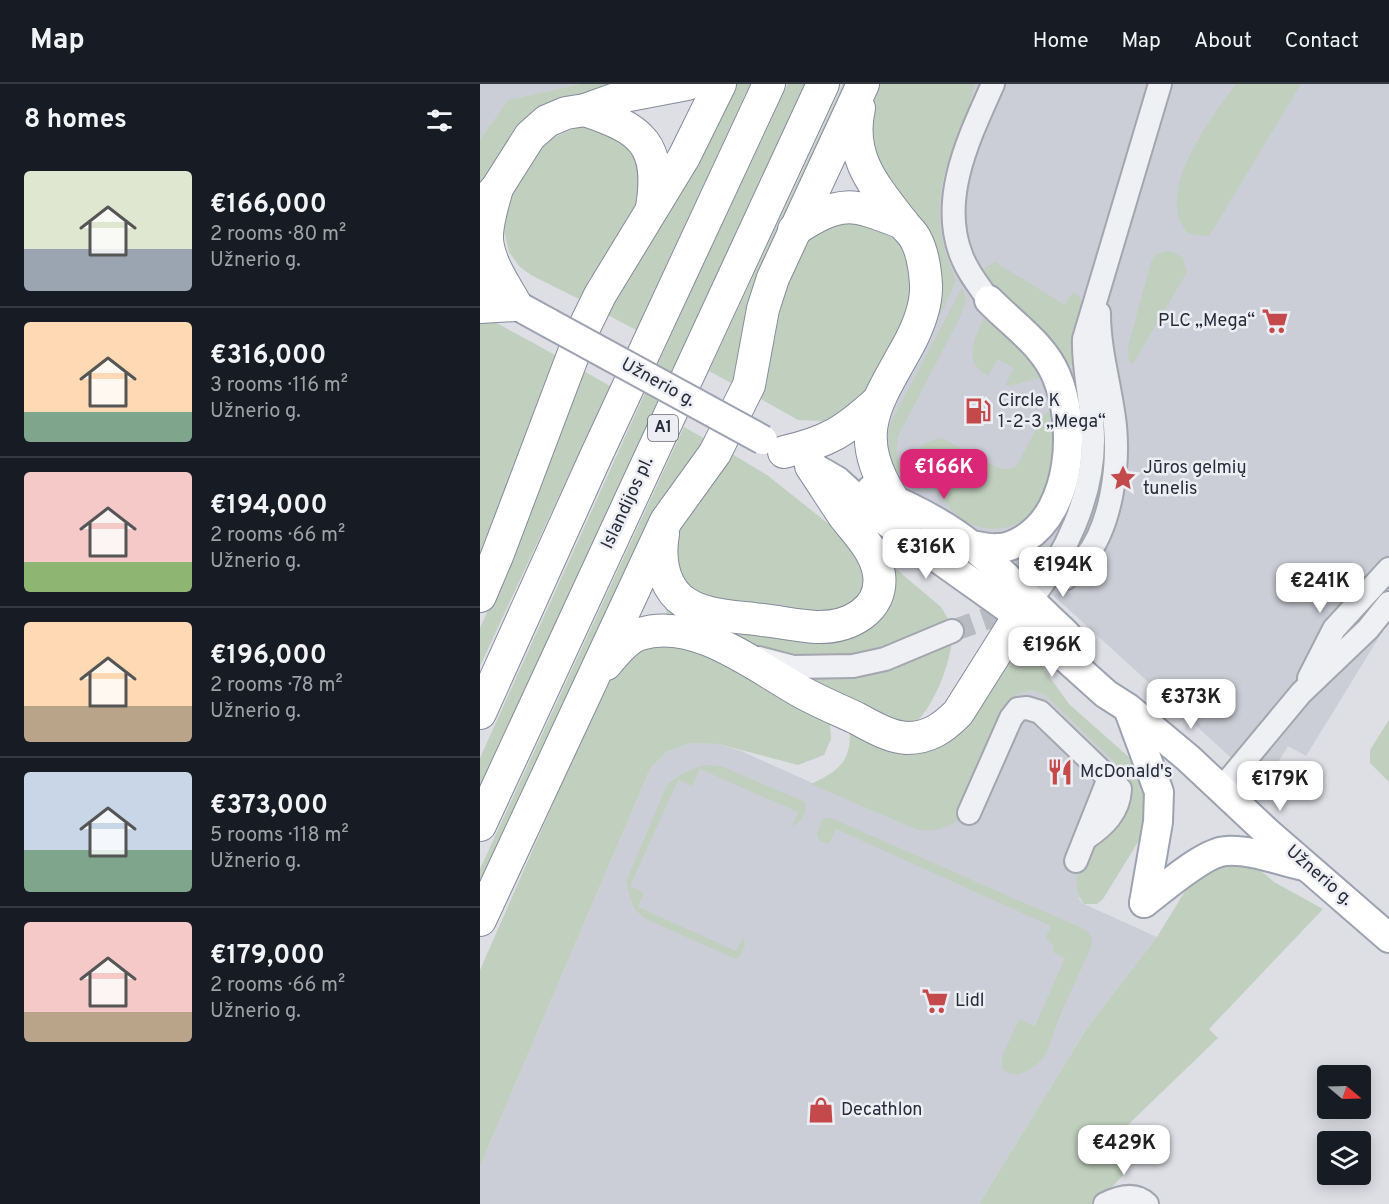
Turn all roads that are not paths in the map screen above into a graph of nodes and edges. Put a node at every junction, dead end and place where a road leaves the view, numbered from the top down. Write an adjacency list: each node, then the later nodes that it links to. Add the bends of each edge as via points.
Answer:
1 (687, 84): 8 (highway, via 624,96)
2 (720, 84): 10 (highway)
3 (769, 84): 34 (highway)
4 (823, 84): 37 (highway, Islandijos pl. / A1)
5 (864, 84): 11 (highway, via 855,124 857,152 869,177); 12 (highway)
6 (993, 84): 15 (street, via 963,156 955,211 962,256)
7 (1160, 84): 14 (street)
8 (585, 110): 9 (highway, via 547,121 530,136); 10 (highway, via 619,121 639,135 652,157 656,182)
9 (488, 198): 16 (highway, via 487,240 495,268)
10 (651, 213): 26 (highway, via 600,295 581,334)
11 (903, 223): 12 (highway, via 868,209 843,207 819,214); 18 (highway, via 916,239 924,261 924,309)
12 (794, 230): 22 (highway, via 763,309 749,385 715,453)
13 (480, 285): 16 (main road, Užnerio g.)
14 (1098, 295): 25 (street, via 1099,336 1115,425 1116,456 1108,511 1099,536 1086,558); 28 (street, via 1084,339 1083,362 1093,438 1089,474 1064,551)
15 (989, 300): 23 (main road, via 1035,343 1056,374 1067,416 1068,443 1057,501 1044,522 1017,544 998,548)
16 (516, 305): 17 (highway); 19 (main road, Užnerio g., bridge)
17 (480, 307)
18 (877, 402): 19 (highway, via 854,423 821,442); 21 (highway, via 870,451 875,469)
19 (773, 446): 20 (main road, Užnerio g.)
20 (824, 473): 21 (main road, Užnerio g.); 22 (highway, via 843,514 869,548 879,572 879,591 873,605 861,616 842,624 818,627 714,614 695,608 667,582 661,544); 28 (main road, Užnerio g., via 863,505)
21 (892, 498): 23 (main road, Užnerio g.)
22 (666, 521): 31 (highway)
23 (970, 544): 28 (main road, Užnerio g.)
24 (1389, 569): 32 (street, via 1334,628)
25 (1066, 578)
26 (480, 596)
27 (1389, 603): 32 (street, via 1368,629)
28 (1025, 608): 30 (highway, via 958,712 945,726 927,735 905,738 884,732 800,691); 33 (main road, Užnerio g., via 1106,694)
29 (952, 631): 30 (street, via 885,659 853,666 793,667)
30 (732, 651): 31 (highway, via 692,634 665,630 638,634 618,650)
31 (592, 681): 40 (highway)
32 (1301, 693): 35 (street)
33 (1128, 708): 35 (main road, Užnerio g.); 39 (main road, via 1159,792 1158,822 1144,903 1209,855 1225,851)
34 (480, 713)
35 (1222, 789): 39 (main road, Užnerio g.)
36 (969, 813): 38 (street, via 1011,718 1018,710 1027,708 1040,712 1120,789 1115,810 1100,829 1086,838)
37 (480, 825)
38 (1076, 861)
39 (1309, 867): 41 (main road, Užnerio g.)
40 (480, 920)
41 (1389, 938)
42 (1105, 1204): 43 (street, via 1124,1196 1141,1198)
43 (1147, 1204)

